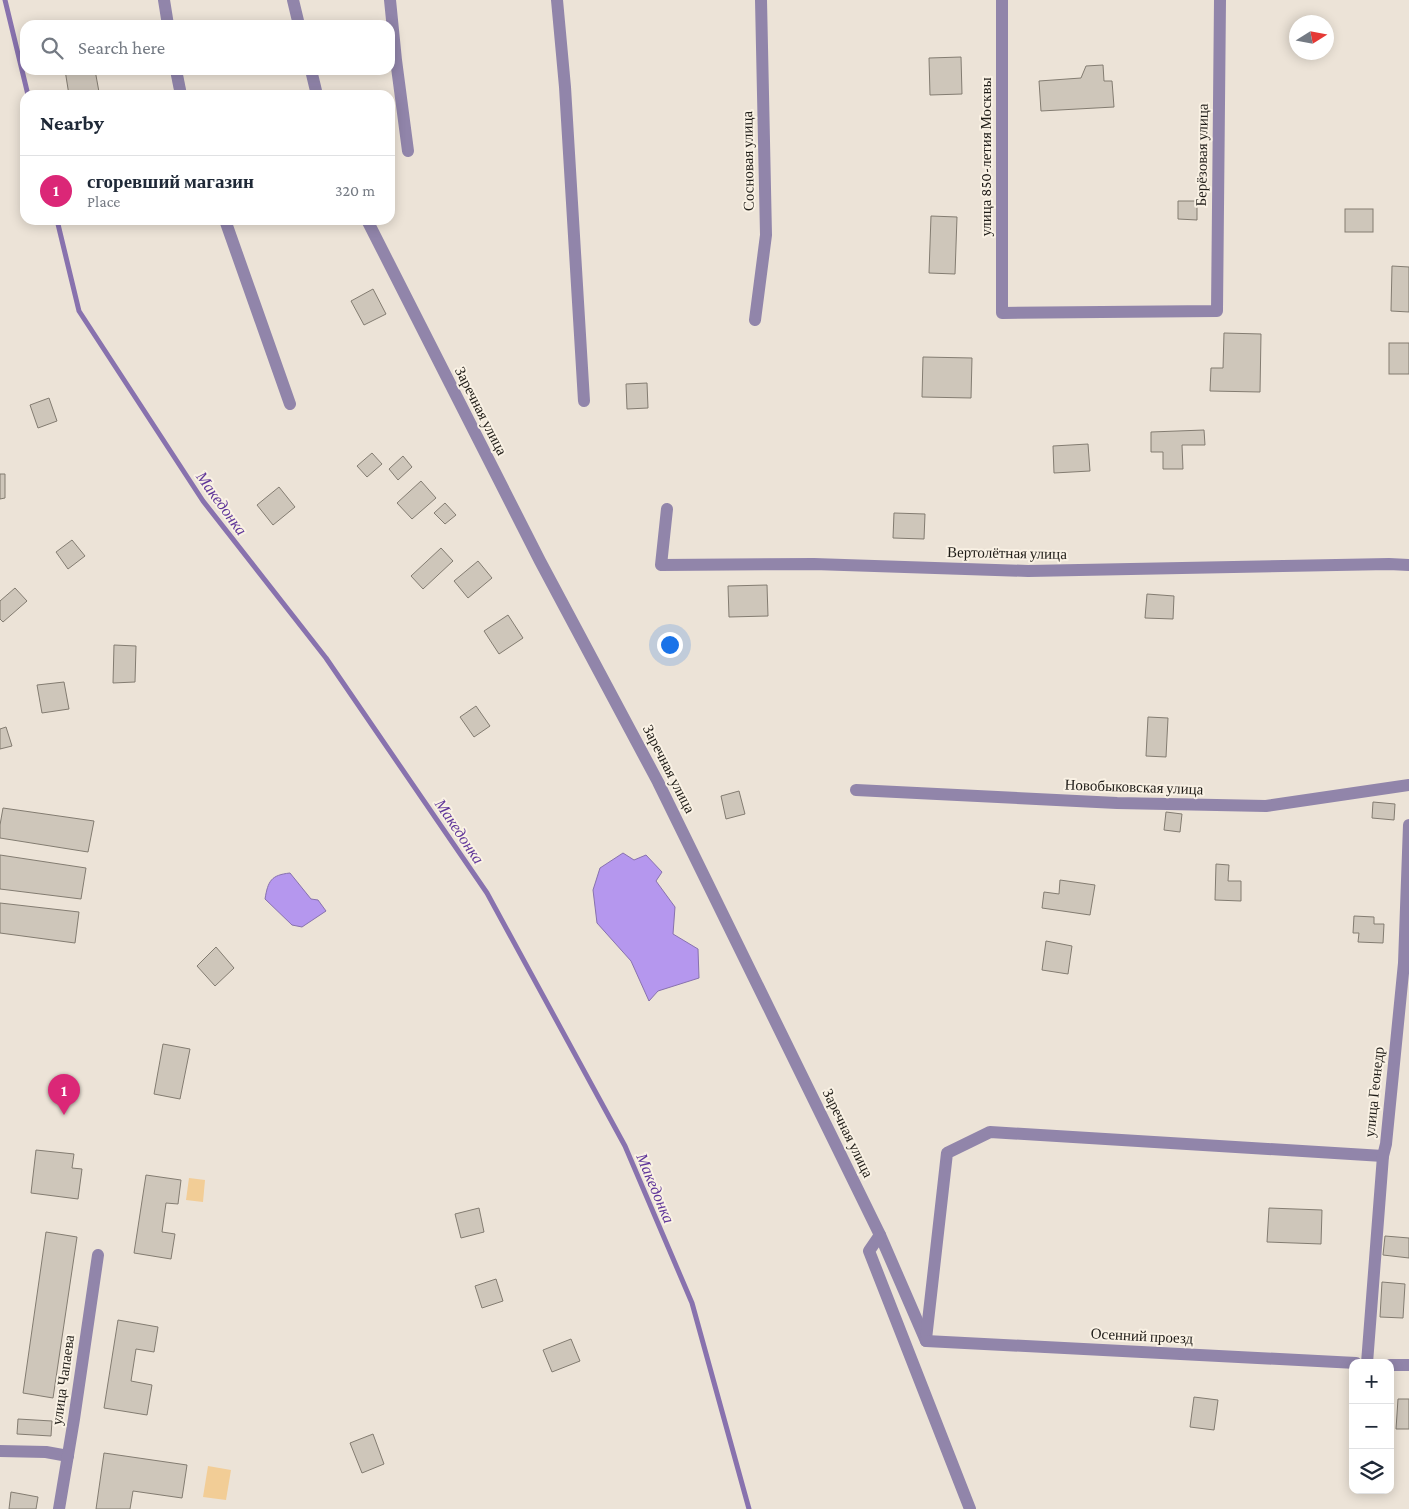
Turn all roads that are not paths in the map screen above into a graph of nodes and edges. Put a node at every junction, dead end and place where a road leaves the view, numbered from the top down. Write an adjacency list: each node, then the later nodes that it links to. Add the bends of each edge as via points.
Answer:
1 (164, 0): 8 (street)
2 (293, 0): 9 (street)
3 (390, 0): 10 (street)
4 (557, 0): 21 (street)
5 (761, 0): 20 (street, Сосновая улица, via 766,235)
6 (1002, 0): 19 (street, улица 850-летия Москвы, via 1002,313)
7 (1220, 0): 19 (street, Берёзовая улица)
8 (167, 20)
9 (298, 20)
10 (392, 20)
11 (395, 50): 16 (street)
12 (177, 75): 14 (street)
13 (312, 75): 15 (street)
14 (180, 90)
15 (316, 90)
16 (408, 151)
17 (226, 225): 22 (street)
18 (370, 225): 29 (street, Заречная улица, via 540,561 658,782)
19 (1217, 311)
20 (755, 320)
21 (584, 401)
22 (290, 404)
23 (666, 509): 24 (street, Вертолётная улица, via 662,564 814,564 1028,571)
24 (1409, 565)
25 (1409, 784): 26 (street, Новобыковская улица, via 1266,806 1117,804)
26 (856, 790)
27 (1409, 825): 28 (street, улица Геонедр, via 1404,963)
28 (1383, 1156): 31 (street, via 990,1132 947,1152); 32 (street, улица Геонедр)
29 (880, 1235): 31 (street, Заречная улица); 39 (street, via 869,1251)
30 (98, 1254): 37 (street, улица Чапаева)
31 (926, 1341): 33 (street, Осенний проезд)
32 (1367, 1359)
33 (1349, 1363)
34 (1394, 1364): 35 (street)
35 (1409, 1366)
36 (0, 1451): 37 (street)
37 (68, 1456): 38 (street, улица Чапаева)
38 (59, 1509)
39 (970, 1509)

